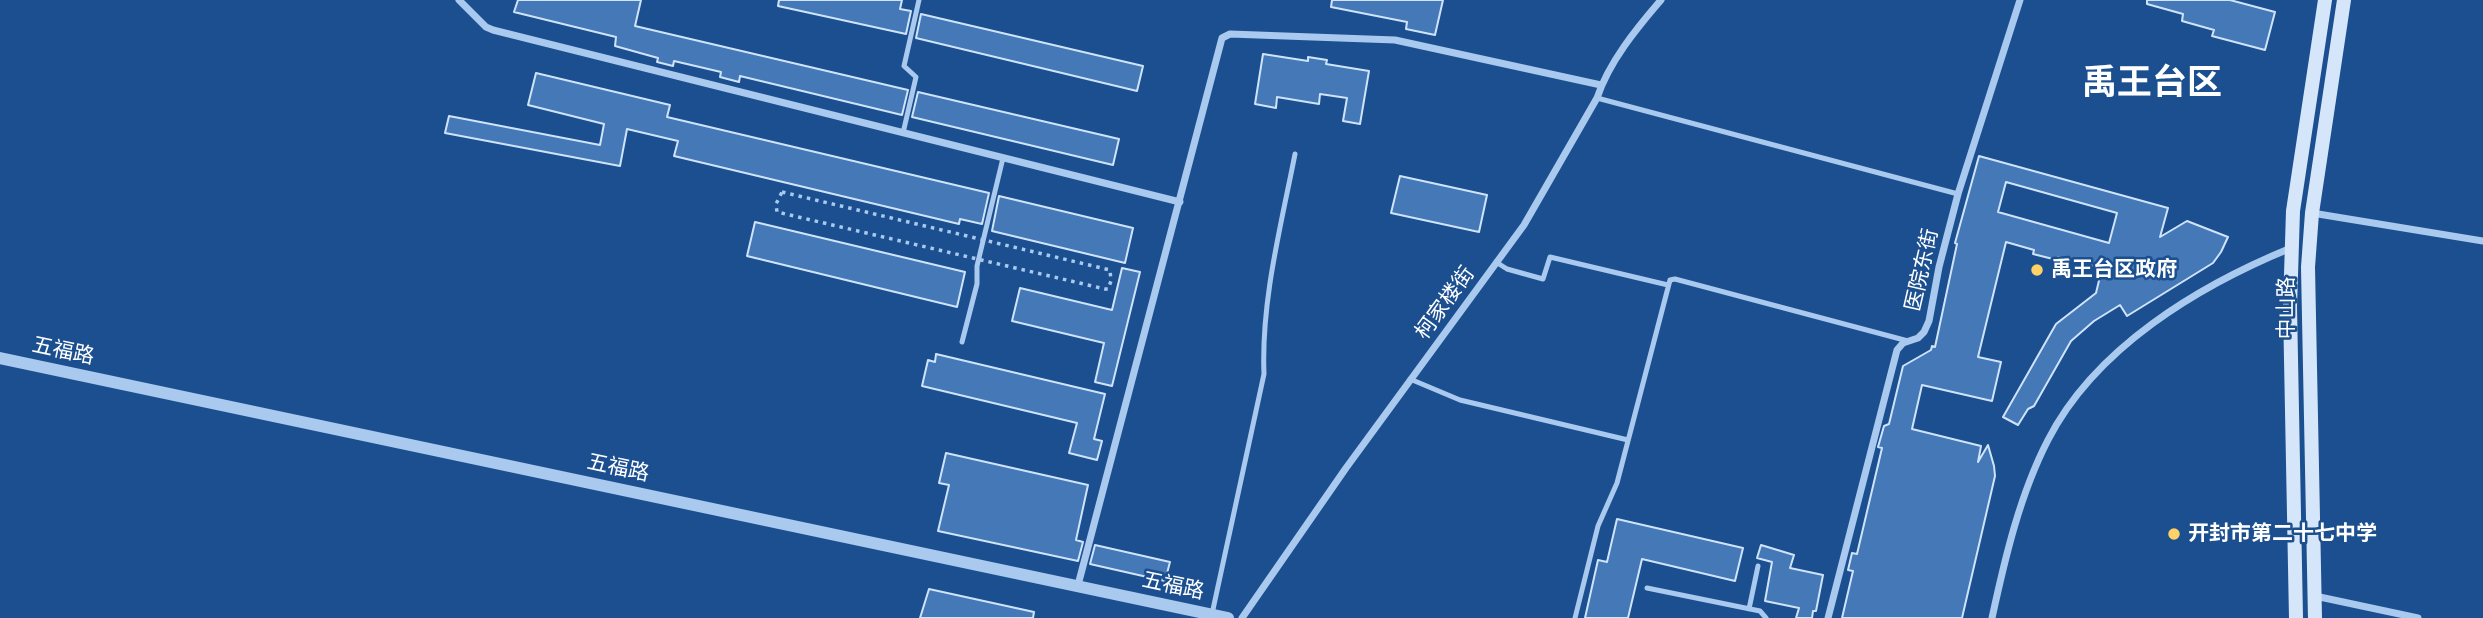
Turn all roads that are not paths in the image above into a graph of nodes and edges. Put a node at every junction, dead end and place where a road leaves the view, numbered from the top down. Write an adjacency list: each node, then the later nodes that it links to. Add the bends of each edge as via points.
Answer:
1 (458, 0): 9 (street, via 493,30)
2 (919, 0): 9 (lane, via 904,66 916,77)
3 (1661, 0): 7 (street, 柯家楼街)
4 (2020, 0): 12 (street, 医院东街)
5 (2325, 0): 16 (main road, 中山路, via 2293,211)
6 (2344, 0): 14 (main road, 中山路)
7 (1601, 85): 8 (street, 柯家楼街); 13 (street, via 1395,40 1230,34 1222,38)
8 (1597, 98): 12 (lane); 17 (street, 柯家楼街, via 1524,225)
9 (903, 133): 11 (street)
10 (1295, 154): 29 (lane, via 1262,345 1264,374)
11 (1003, 158): 13 (street); 20 (lane)
12 (1958, 194): 19 (street, 医院东街, via 1929,321 1918,338)
13 (1180, 202): 25 (street)
14 (2312, 213): 15 (street); 27 (main road, 中山路, via 2308,305)
15 (2483, 241)
16 (2292, 248): 35 (street, via 2242,268 2171,312 2124,346 2089,380 2065,412 2034,470); 36 (main road, 中山路)
17 (1496, 262): 18 (lane, via 1544,279 1550,257); 22 (street, 柯家楼街)
18 (1668, 285): 19 (lane, via 1675,279); 23 (lane)
19 (1908, 341): 34 (street, 医院东街, via 1897,350)
20 (962, 342)
21 (0, 358): 25 (street, 五福路)
22 (1410, 379): 23 (lane, via 1460,400); 31 (street, 柯家楼街)
23 (1628, 440): 32 (lane, via 1617,484 1598,526)
24 (1758, 566): 28 (lane)
25 (1078, 585): 29 (street, 五福路)
26 (1647, 588): 28 (lane)
27 (2314, 596): 37 (main road, 中山路); 38 (street)
28 (1749, 609): 33 (lane)
29 (1212, 614): 30 (street, 五福路)
30 (1228, 618)
31 (1242, 618)
32 (1575, 618)
33 (1766, 618)
34 (1828, 618)
35 (1992, 618)
36 (2296, 618)
37 (2315, 618)
38 (2418, 618)

